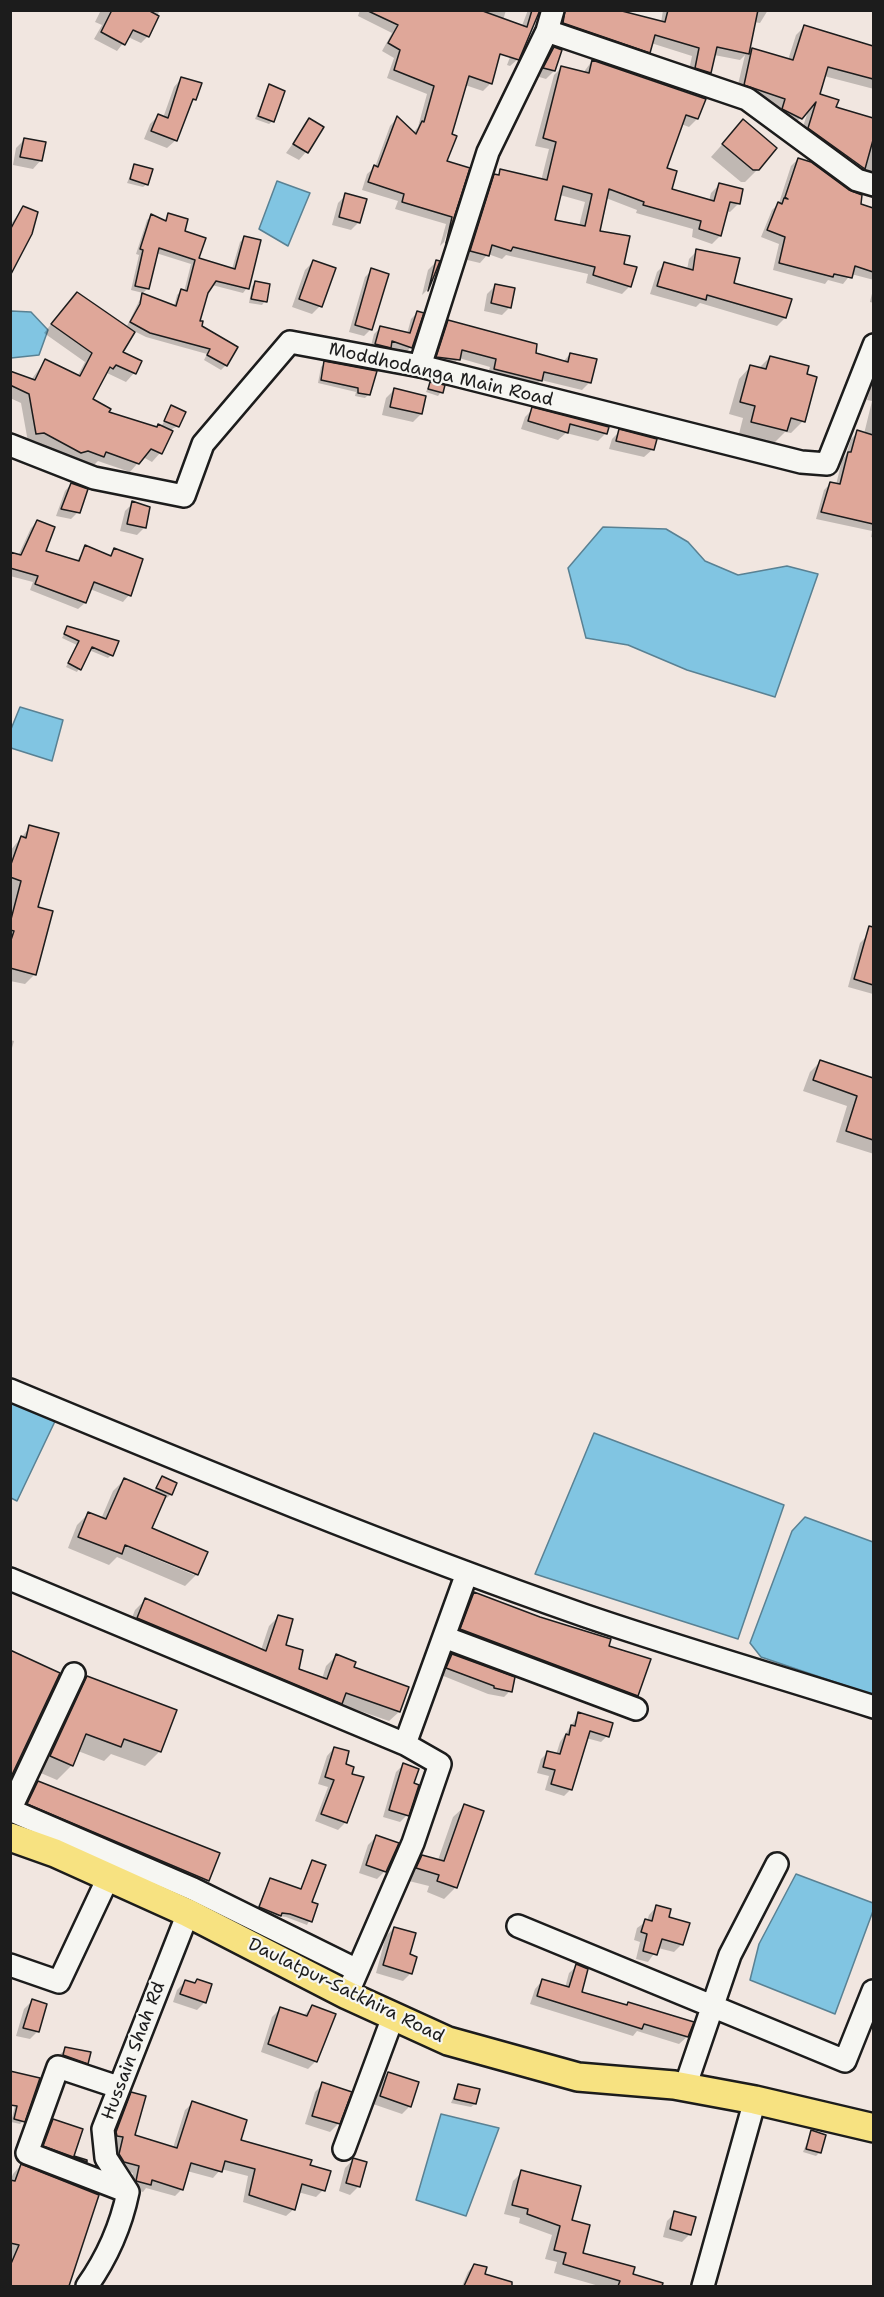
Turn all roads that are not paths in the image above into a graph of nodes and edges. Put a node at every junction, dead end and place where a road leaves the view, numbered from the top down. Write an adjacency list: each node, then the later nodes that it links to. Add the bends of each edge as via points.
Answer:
1 (550, 21): 2 (street, via 747,99 857,180); 4 (street, via 488,152)
2 (873, 185)
3 (873, 345): 4 (street, Moddhodanga Main Road, via 827,464 801,462)
4 (420, 366): 5 (street, Moddhodanga Main Road, via 290,342 203,444 183,496 94,478)
5 (10, 445)
6 (10, 1390): 7 (street, via 283,1504)
7 (467, 1573): 9 (street); 11 (street, via 584,1615)
8 (10, 1579): 13 (street)
9 (444, 1637): 12 (street); 13 (street)
10 (74, 1674): 14 (street)
11 (873, 1707)
12 (636, 1709)
13 (405, 1744): 21 (street, via 440,1764 412,1843)
14 (10, 1810): 21 (street, via 193,1889)
15 (10, 1838): 17 (main road, Daulatpur-Satkhira Road, via 55,1853)
16 (777, 1864): 24 (street, via 730,1955)
17 (108, 1878): 18 (main road, Daulatpur-Satkhira Road); 20 (street, via 59,1982)
18 (188, 1913): 23 (main road, Daulatpur-Satkhira Road); 26 (street, Hussain Shah Rd)
19 (518, 1926): 24 (street)
20 (10, 1965)
21 (357, 1970): 23 (street)
22 (873, 1991): 24 (street, via 845,2061)
23 (346, 1995): 25 (main road, Daulatpur-Satkhira Road)
24 (713, 2006): 27 (street)
25 (393, 2017): 27 (main road, Daulatpur-Satkhira Road, via 448,2041 578,2077); 30 (street)
26 (118, 2087): 31 (street, via 58,2067); 32 (street, Hussain Shah Rd, via 103,2129 106,2158)
27 (685, 2087): 28 (main road, Daulatpur-Satkhira Road)
28 (754, 2100): 29 (main road, Daulatpur-Satkhira Road); 34 (street)
29 (873, 2128)
30 (344, 2149)
31 (19, 2157): 32 (street)
32 (128, 2192): 33 (street, via 99,2269)
33 (87, 2286)
34 (703, 2286)

